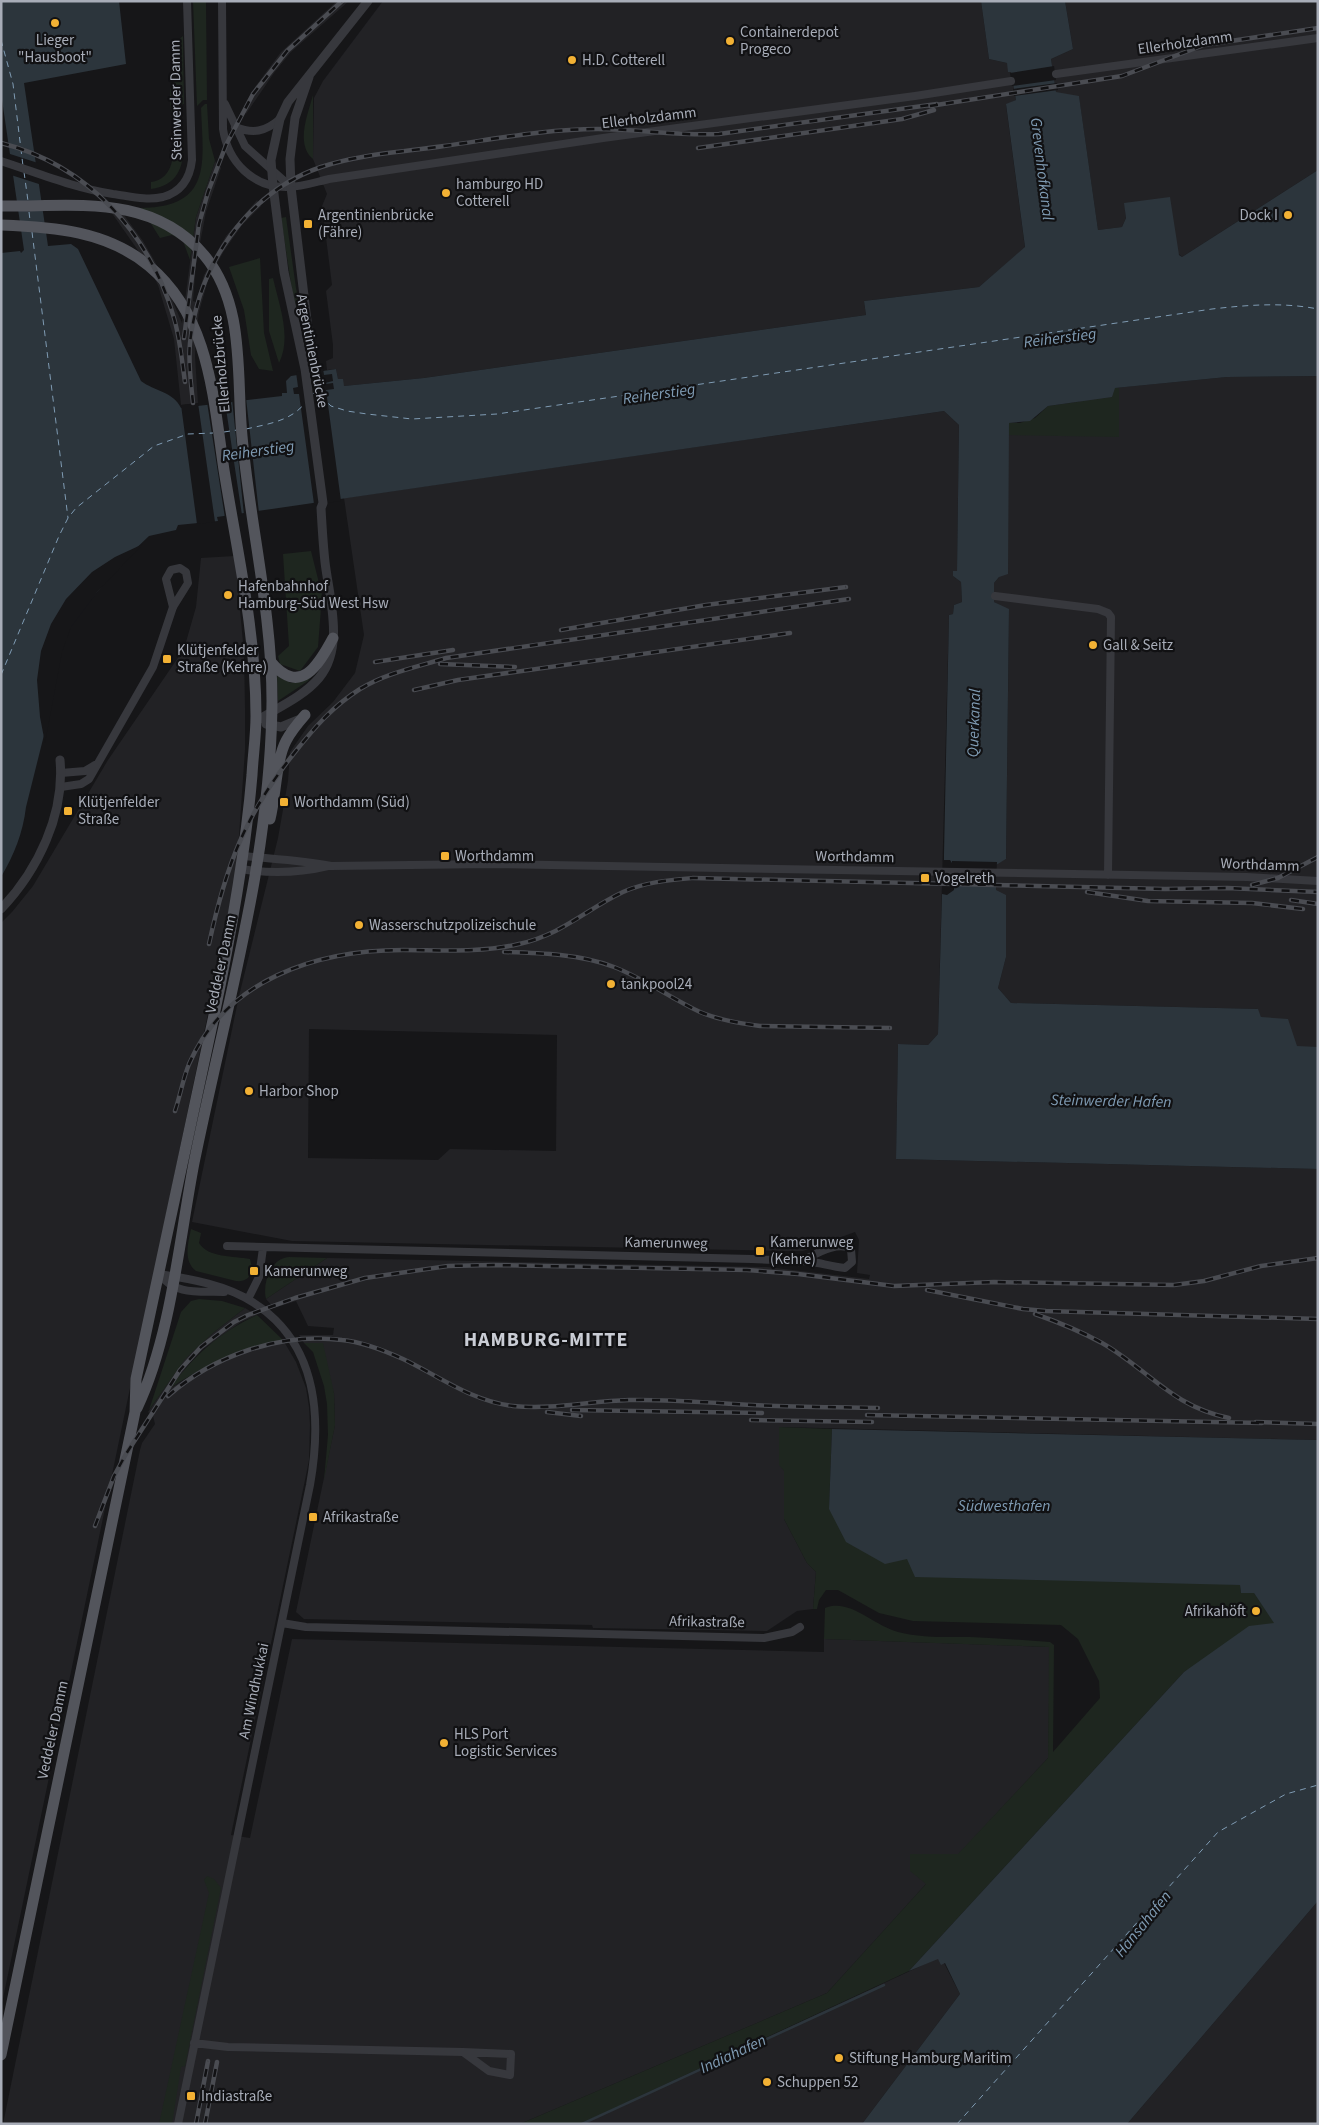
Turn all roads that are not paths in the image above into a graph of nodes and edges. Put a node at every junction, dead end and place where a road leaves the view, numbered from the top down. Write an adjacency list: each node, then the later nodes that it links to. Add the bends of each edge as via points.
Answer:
1 (187, 1): 11 (street, Steinwerder Damm, via 192,167 185,182 169,194 141,198 97,192)
2 (222, 1): 8 (street)
3 (368, 1): 6 (street, Argentinienbrücke)
4 (1318, 38): 5 (street, Ellerholzdamm)
5 (1056, 74)
6 (309, 77): 9 (street, Argentinienbrücke, via 294,94); 13 (street, Argentinienbrücke, via 290,146)
7 (1011, 81): 13 (street, Ellerholzdamm)
8 (224, 101): 10 (street); 14 (street, via 223,129 230,153 245,172 258,182)
9 (280, 119): 10 (street, via 261,131 248,132); 12 (street, Argentinienbrücke, via 273,144)
10 (235, 127): 12 (street, via 245,146)
11 (1, 162)
12 (271, 171): 13 (street); 14 (street, Argentinienbrücke)
13 (290, 184): 14 (street, Ellerholzdamm); 17 (street, Argentinienbrücke)
14 (272, 186): 22 (street, Argentinienbrücke, via 288,296 304,368 323,503)
15 (1, 206): 18 (main road, Ellerholzbrücke, via 122,208 151,216 175,229 198,249 219,276 228,294 234,320)
16 (1, 225): 19 (main road, Ellerholzbrücke, via 63,230 108,242 148,265 178,297 195,328 206,362)
17 (308, 329)
18 (252, 515): 23 (main road, Veddeler Damm)
19 (232, 518): 26 (main road, Veddeler Damm, via 252,655)
20 (995, 596): 38 (street, via 1108,613 1111,622)
21 (173, 607): 21 (street, via 188,580 186,572 180,568 170,570 166,579); 29 (street, via 153,667)
22 (333, 638): 23 (main road, via 315,667 300,677 285,676); 24 (street, Argentinienbrücke, via 331,655 319,678)
23 (270, 661): 24 (main road, Veddeler Damm)
24 (272, 712): 26 (street, Argentinienbrücke); 27 (main road, Veddeler Damm)
25 (304, 715): 27 (street, via 286,726); 32 (main road, via 283,748 275,798)
26 (256, 721): 27 (street); 33 (main road, Veddeler Damm)
27 (271, 725): 32 (main road, Veddeler Damm)
28 (60, 760): 30 (street)
29 (97, 763): 30 (street, via 85,771); 31 (street, via 85,782)
30 (61, 773): 31 (street)
31 (60, 787): 40 (street, via 54,819 41,851 22,883)
32 (262, 839): 34 (main road, Veddeler Damm)
33 (243, 856): 34 (street, Worthdamm); 36 (main road, Veddeler Damm)
34 (258, 858): 35 (street, Worthdamm, via 305,860); 37 (main road, Veddeler Damm)
35 (331, 866): 37 (street, Worthdamm, via 305,872); 38 (street, Worthdamm, via 490,864)
36 (241, 870): 37 (street, Worthdamm); 44 (main road, Veddeler Damm)
37 (256, 872): 45 (main road, Veddeler Damm, via 198,1144)
38 (1108, 875): 39 (street, Worthdamm)
39 (1318, 881)
40 (1, 909)
41 (226, 1246): 42 (street, Kamerunweg)
42 (263, 1248): 43 (street, Kamerunweg); 47 (street, via 259,1277)
43 (799, 1262): 43 (street, Kamerunweg, via 845,1268 852,1262 851,1249 837,1246)
44 (159, 1274): 45 (street); 48 (main road, Veddeler Damm, via 136,1379)
45 (173, 1282): 46 (street, Am Windhukkai, via 208,1283); 46 (street, Am Windhukkai, via 193,1291); 48 (main road, Veddeler Damm, via 149,1383)
46 (233, 1293): 47 (street, Am Windhukkai)
47 (248, 1299): 49 (street, Am Windhukkai, via 281,1326 296,1346 310,1379 316,1413 312,1475)
48 (135, 1412): 53 (main road, Veddeler Damm)
49 (282, 1623): 50 (street, Afrikastraße, via 306,1627 764,1638); 51 (street, Am Windhukkai)
50 (800, 1627)
51 (194, 2044): 52 (street); 54 (street, Am Windhukkai)
52 (464, 2052): 52 (street, via 489,2071 510,2075 511,2054)
53 (1, 2055)
54 (178, 2124)

